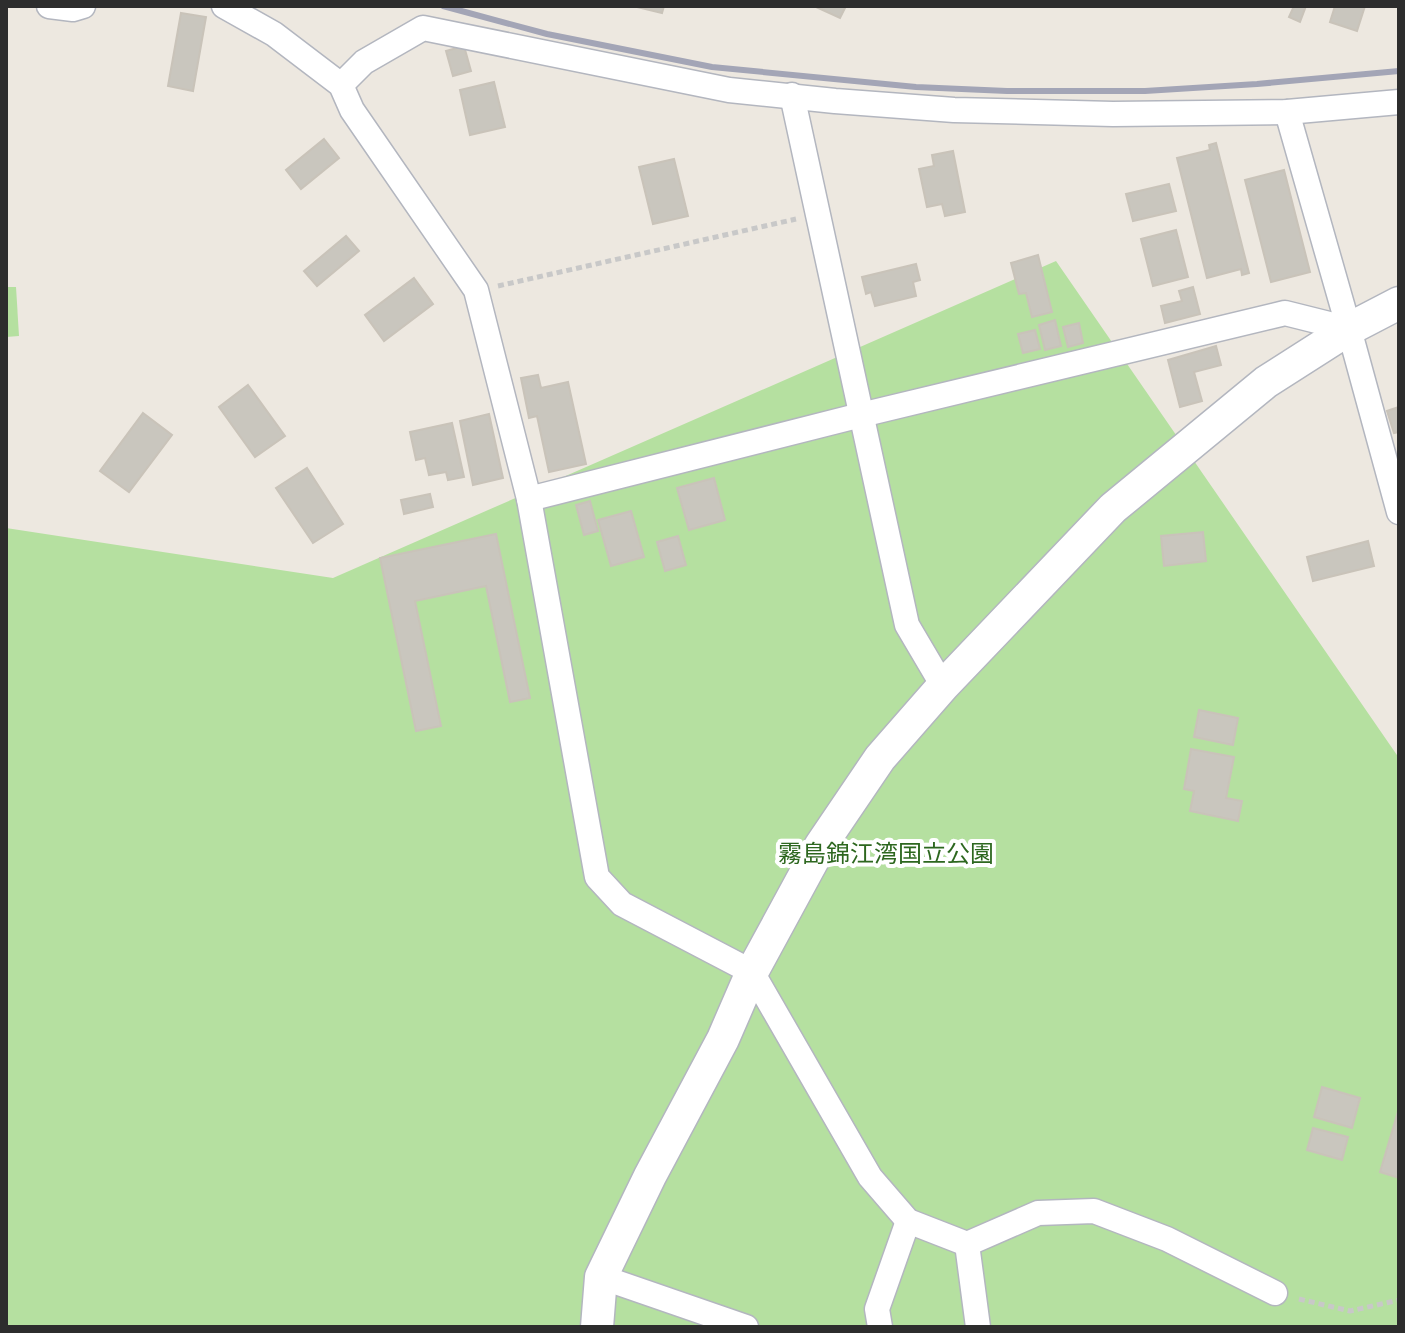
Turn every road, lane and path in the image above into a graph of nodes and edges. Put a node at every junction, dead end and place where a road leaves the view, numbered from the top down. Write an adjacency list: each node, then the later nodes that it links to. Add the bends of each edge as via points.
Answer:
1 (49, 6): 2 (street)
2 (83, 6)
3 (224, 6): 4 (street, via 274,34)
4 (341, 85): 5 (street, via 364,62 423,28 729,90); 9 (street, via 352,110)
5 (792, 95): 7 (street, via 954,110); 8 (street)
6 (1399, 102): 7 (street)
7 (1287, 112): 11 (street)
8 (817, 214): 9 (path); 12 (street)
9 (476, 290): 13 (street)
10 (1399, 303): 11 (street)
11 (1349, 329): 12 (street, via 1285,313); 14 (street); 15 (street, via 1266,382 1113,508)
12 (861, 415): 13 (street); 15 (street, via 907,625)
13 (529, 499): 16 (street, via 597,877 622,904)
14 (1399, 512)
15 (943, 686): 16 (street, via 880,758 821,845)
16 (752, 972): 17 (street, via 870,1177); 19 (street)
17 (908, 1221): 18 (street); 24 (street, via 877,1309)
18 (967, 1244): 20 (street, via 1038,1213 1094,1211 1167,1239); 25 (street)
19 (601, 1277): 22 (street); 23 (street)
20 (1275, 1293): 21 (path, via 1350,1311)
21 (1399, 1300)
22 (597, 1327)
23 (746, 1327)
24 (880, 1327)
25 (978, 1327)

